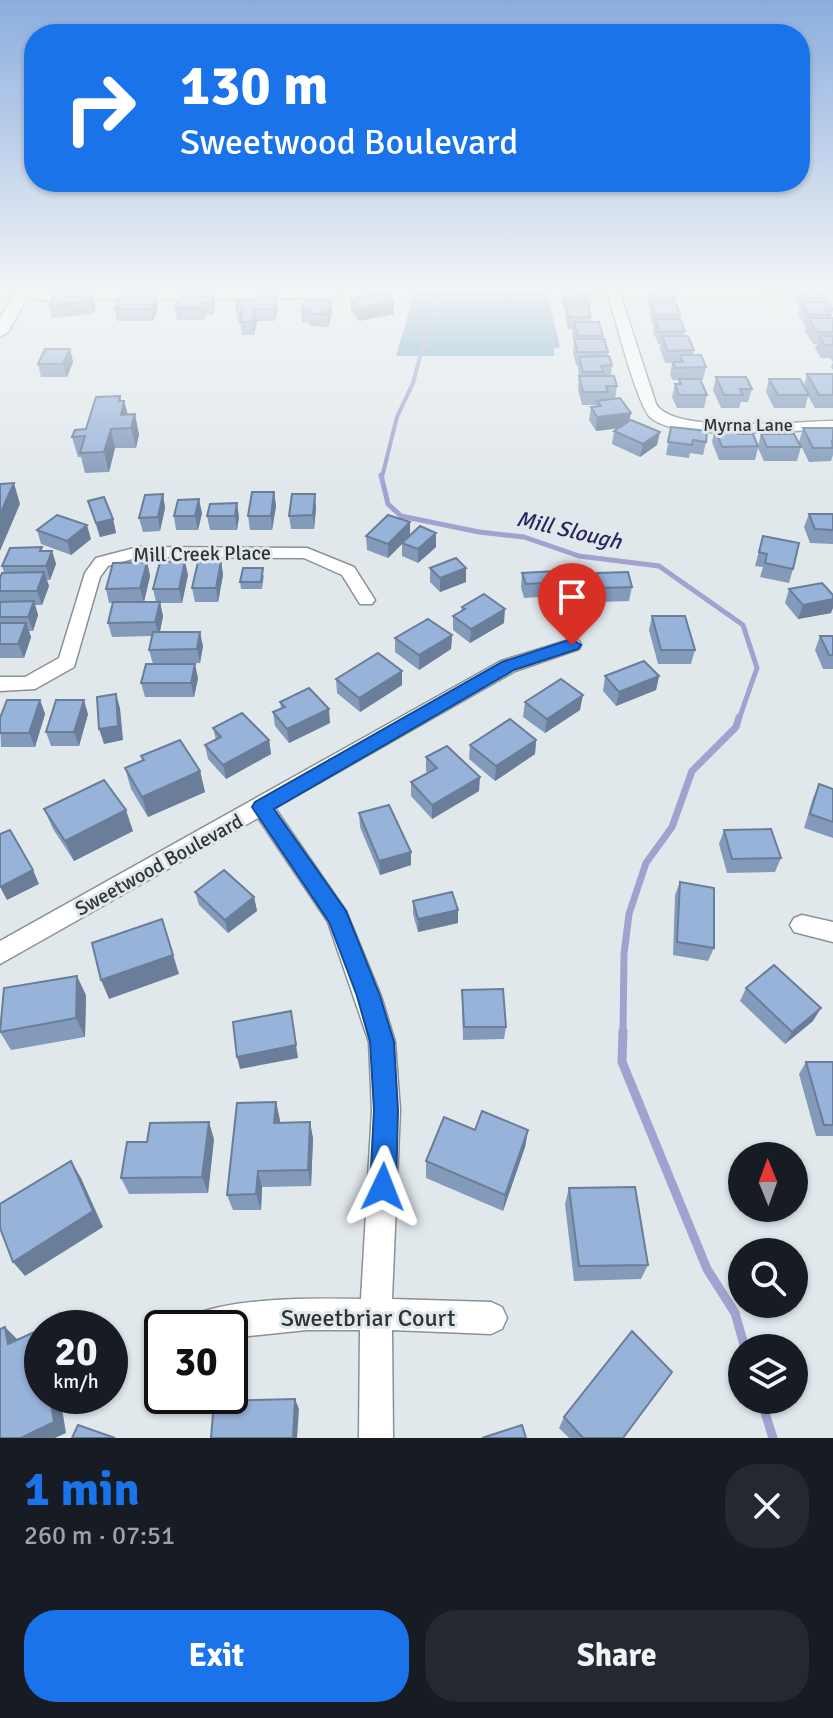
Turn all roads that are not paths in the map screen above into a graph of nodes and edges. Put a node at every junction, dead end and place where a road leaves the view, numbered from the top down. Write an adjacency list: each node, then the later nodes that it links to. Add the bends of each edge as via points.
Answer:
1 (633, 355): 2 (street, Myrna Lane, via 649,404 663,420 692,426)
2 (833, 425)
3 (366, 600): 5 (street, Mill Creek Place, via 348,571 307,553 138,552 102,562 91,577 67,662 28,684)
4 (572, 645): 6 (street, Sweetwood Boulevard, via 508,666)
5 (0, 684)
6 (262, 807): 9 (street, Sweetwood Boulevard); 10 (street, via 338,918 382,1042 386,1110)
7 (802, 925): 8 (street)
8 (833, 932)
9 (0, 953)
10 (376, 1315): 11 (street, Sweetbriar Court); 12 (street, Sweetbriar Court); 13 (street)
11 (491, 1318)
12 (248, 1319)
13 (376, 1438)

